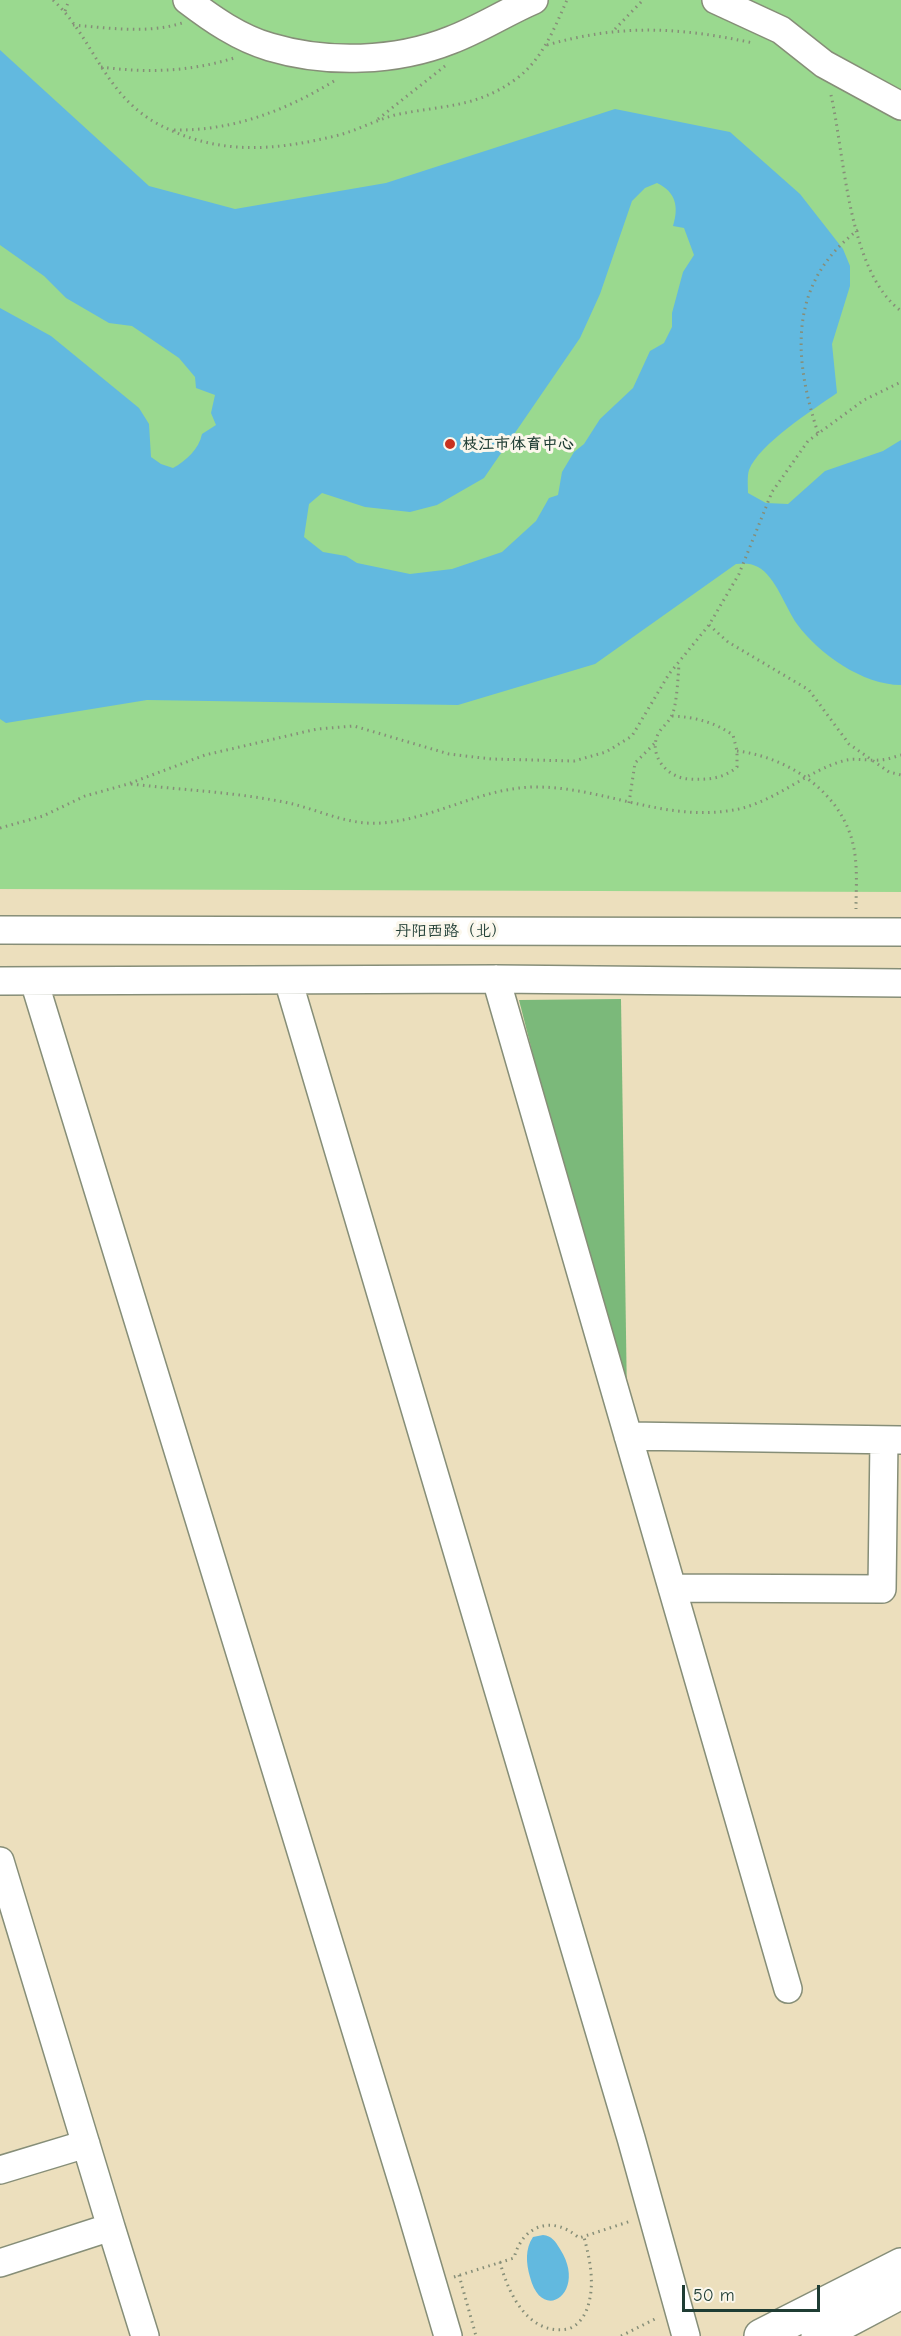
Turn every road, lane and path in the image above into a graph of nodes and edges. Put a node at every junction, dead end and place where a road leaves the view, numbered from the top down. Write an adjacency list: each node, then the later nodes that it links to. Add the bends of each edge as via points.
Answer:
1 (53, 0): 9 (path)
2 (69, 0): 9 (path)
3 (534, 0): 13 (street)
4 (567, 0): 15 (path)
5 (643, 0): 11 (path)
6 (716, 0): 12 (street)
7 (768, 0): 12 (street)
8 (196, 8): 10 (path, via 169,28); 16 (street, via 230,30)
9 (65, 11): 10 (path)
10 (74, 25): 19 (path)
11 (614, 30): 14 (path, via 672,31); 15 (path)
12 (781, 30): 18 (street)
13 (463, 35): 17 (street, via 412,51); 21 (path, via 458,51 440,72)
14 (756, 44)
15 (545, 46): 21 (path, via 516,79 488,96 446,109 418,110)
16 (270, 47): 17 (street); 19 (path, via 185,70)
17 (353, 58): 22 (path, via 338,79 280,109 204,130)
18 (824, 64): 20 (street); 23 (path)
19 (99, 67): 22 (path, via 131,105)
20 (901, 106)
21 (374, 122): 22 (path, via 341,135 250,149 220,147)
22 (172, 130)
23 (858, 230): 24 (path, via 867,264 888,302); 26 (path, via 830,253 815,278 801,326 801,363)
24 (901, 311)
25 (901, 382): 26 (path, via 864,400)
26 (818, 433): 27 (path, via 772,492 739,574)
27 (709, 626): 28 (path); 33 (path, via 728,642 809,690 849,744)
28 (679, 663): 29 (path); 36 (path, via 632,736 606,752 574,761 449,754 354,726 261,740 205,755)
29 (672, 716): 30 (path); 31 (path, via 720,726 733,735)
30 (655, 743): 31 (path, via 658,760 666,770 685,779 707,780 728,774 737,766); 37 (path, via 635,763)
31 (737, 751): 35 (path, via 787,765)
32 (901, 755): 33 (path)
33 (869, 760): 34 (path); 35 (path, via 847,760)
34 (901, 776)
35 (808, 778): 37 (path, via 772,798 728,812 676,813); 40 (path, via 845,822 853,844)
36 (128, 784): 37 (path, via 236,793 380,824 502,789 579,791); 38 (path)
37 (629, 803)
38 (0, 828)
39 (0, 930): 40 (street, 丹阳西路（北）)
40 (856, 932): 41 (street, 丹阳西路（北）)
41 (901, 932)
42 (496, 979): 43 (street); 46 (street); 47 (street)
43 (288, 980): 45 (street); 55 (street)
44 (0, 981): 45 (street)
45 (34, 981): 62 (street)
46 (901, 983)
47 (628, 1436): 48 (street); 49 (street)
48 (892, 1440): 50 (street)
49 (672, 1588): 50 (street); 52 (street)
50 (892, 1589)
51 (0, 1861): 53 (street)
52 (788, 1989)
53 (86, 2144): 54 (street); 56 (street)
54 (0, 2170)
55 (652, 2214): 57 (path); 64 (street)
56 (111, 2228): 59 (street); 65 (street)
57 (584, 2237): 58 (path, via 547,2225 528,2232 514,2258); 58 (path, via 590,2260 591,2293 582,2319 573,2327 552,2331 535,2323 515,2301)
58 (500, 2262): 61 (path)
59 (0, 2263)
60 (901, 2265): 70 (main road)
61 (459, 2275): 62 (path); 67 (path)
62 (433, 2284): 66 (street)
63 (901, 2292): 71 (main road)
64 (678, 2308): 68 (path); 69 (street)
65 (145, 2336)
66 (448, 2336)
67 (476, 2336)
68 (621, 2336)
69 (686, 2336)
70 (761, 2336)
71 (818, 2336)

